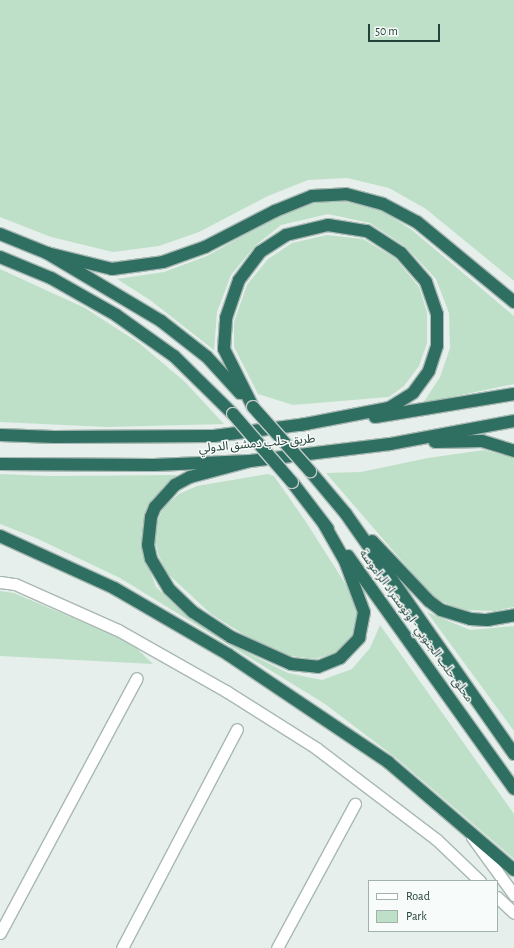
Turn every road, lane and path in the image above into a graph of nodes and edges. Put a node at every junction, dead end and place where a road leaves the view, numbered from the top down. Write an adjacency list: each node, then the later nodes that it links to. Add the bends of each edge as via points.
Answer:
1 (0, 234): 2 (highway)
2 (47, 253): 4 (highway, via 112,269 162,262 205,247 275,211 312,196 346,194 383,204 417,222); 6 (highway, via 161,321 207,357)
3 (0, 257): 15 (highway, محلق حلب الجنوبي - اوتوستراد الراموسة, bridge, via 51,278 116,315 174,356 233,414 292,482)
4 (514, 302)
5 (514, 394): 8 (highway, طريق حلب دمشق الدولي, via 400,415)
6 (253, 407): 8 (highway, via 224,349 226,318 239,280 260,252 286,235 328,225 367,231 402,253 426,282 437,314 437,346 429,371 413,393 389,408); 14 (highway, محلق حلب الجنوبي - اوتوستراد الراموسة, bridge)
7 (514, 421): 10 (highway, طريق حلب دمشق الدولي)
8 (300, 425): 9 (highway, طريق حلب دمشق الدولي, via 214,436)
9 (0, 435)
10 (390, 444): 11 (highway, via 482,441); 12 (highway, طريق حلب دمشق الدولي)
11 (514, 450)
12 (250, 461): 13 (highway, طريق حلب دمشق الدولي, via 154,465); 15 (highway, via 185,480 162,499 151,517 148,545 151,560 169,589 193,612 231,637 291,664 318,667 340,658 359,638 364,612 345,561)
13 (0, 464)
14 (346, 514): 18 (highway, via 429,601 441,610 471,619 493,620); 21 (highway, محلق حلب الجنوبي - اوتوستراد الراموسة)
15 (324, 524): 22 (highway, محلق حلب الجنوبي - اوتوستراد الراموسة, via 408,637)
16 (0, 536): 24 (highway, via 114,588 229,655 388,762)
17 (0, 582): 26 (street, via 15,584 118,630 226,691 316,748 436,839)
18 (514, 615)
19 (137, 678): 30 (street)
20 (237, 729): 31 (street)
21 (514, 754)
22 (514, 789)
23 (355, 804): 32 (street)
24 (464, 826): 25 (highway); 27 (street)
25 (514, 870)
26 (479, 880)
27 (514, 895)
28 (498, 898): 29 (street)
29 (514, 912)
30 (0, 933)
31 (122, 948)
32 (277, 948)

